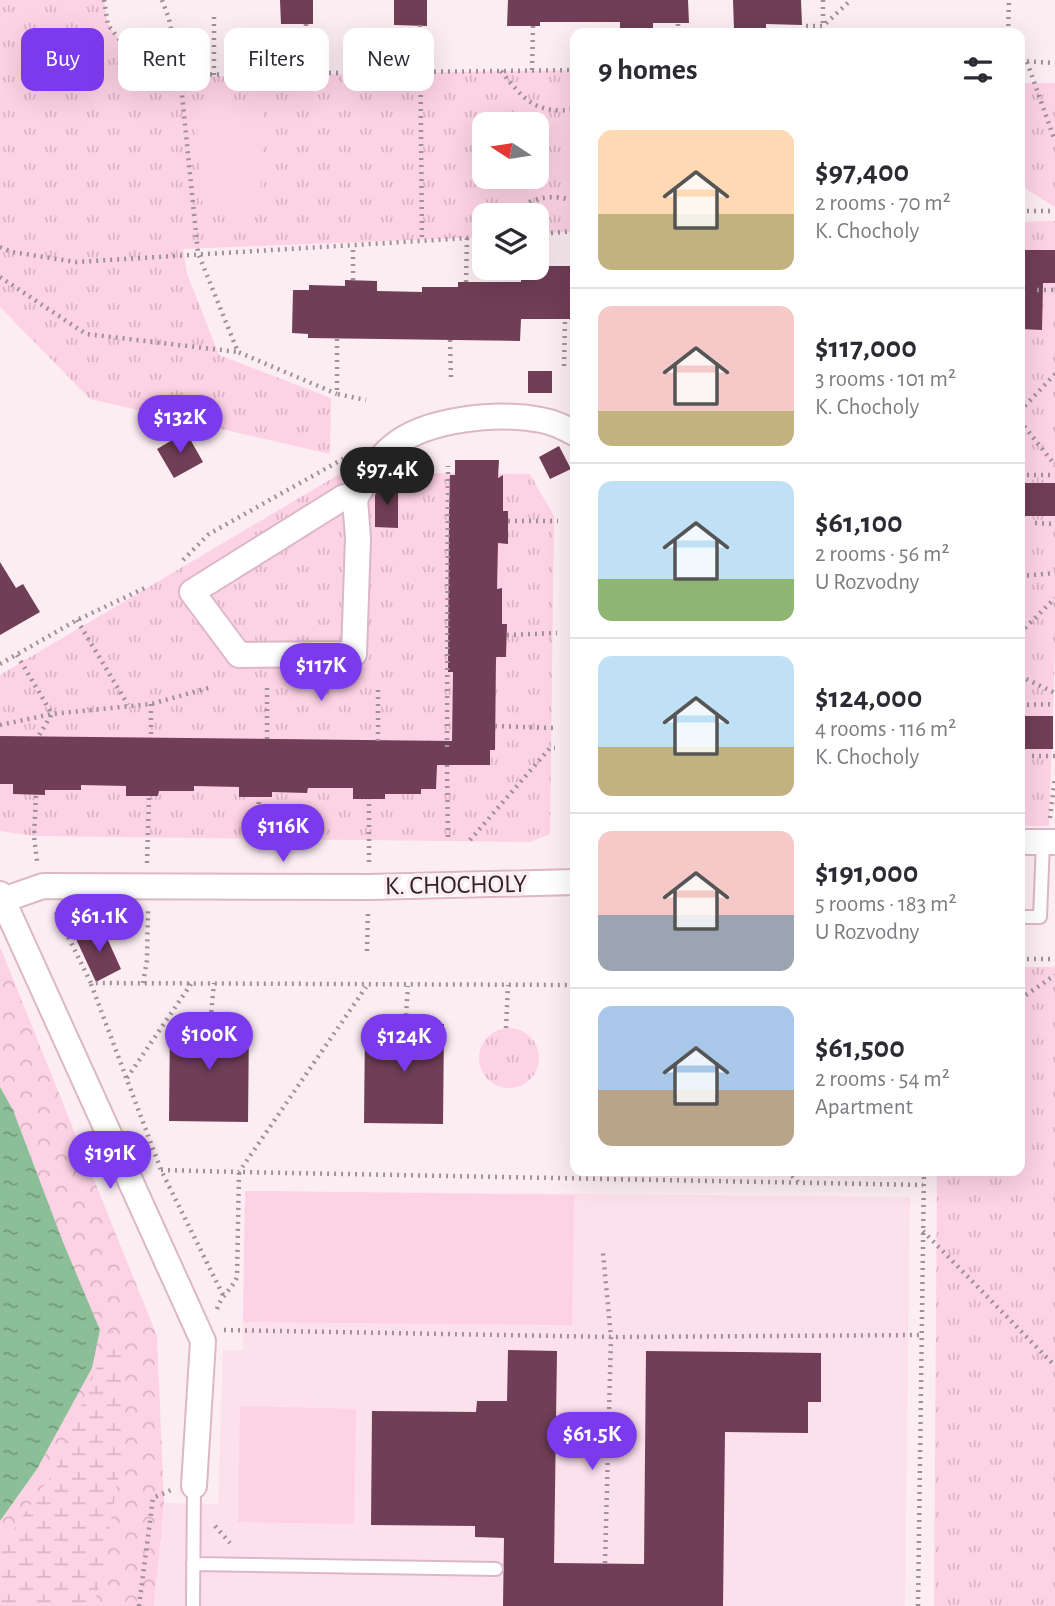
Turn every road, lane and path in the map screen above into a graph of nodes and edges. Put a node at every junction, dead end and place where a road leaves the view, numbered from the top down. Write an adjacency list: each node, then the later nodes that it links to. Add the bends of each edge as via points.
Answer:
1 (104, 0): 16 (path, via 108,25)
2 (162, 0): 11 (path)
3 (823, 0): 10 (path)
4 (851, 0): 10 (path)
5 (1009, 0): 15 (path)
6 (214, 13): 24 (path)
7 (678, 23): 13 (path)
8 (306, 24): 12 (path)
9 (533, 26): 19 (path)
10 (823, 26): 14 (path)
11 (171, 28)
12 (306, 28)
13 (678, 28)
14 (806, 28)
15 (1008, 28)
16 (118, 38)
17 (1027, 62): 18 (path); 29 (path)
18 (1055, 62)
19 (532, 70): 20 (path); 22 (path)
20 (570, 70)
21 (434, 71): 22 (path)
22 (501, 71): 28 (path, via 524,99 540,108)
23 (210, 75): 24 (path)
24 (214, 75): 25 (path)
25 (224, 75)
26 (182, 91): 41 (path)
27 (420, 91): 38 (path)
28 (570, 110)
29 (1055, 141)
30 (570, 201): 31 (path, via 550,197)
31 (527, 203)
32 (1025, 211): 33 (path)
33 (1055, 211)
34 (570, 231): 35 (path)
35 (549, 233)
36 (467, 237): 37 (path); 38 (path); 44 (path)
37 (472, 237)
38 (422, 240): 39 (path)
39 (353, 245): 41 (path); 43 (path)
40 (0, 247): 41 (path, via 76,261)
41 (198, 253): 50 (path)
42 (0, 277): 50 (path, via 86,334)
43 (353, 281)
44 (466, 282)
45 (1037, 290): 46 (path)
46 (1055, 290)
47 (565, 320): 51 (path)
48 (337, 339): 54 (path)
49 (450, 340): 53 (path)
50 (238, 352): 54 (path)
51 (564, 366)
52 (1055, 374): 56 (path)
53 (451, 379)
54 (337, 394): 55 (path)
55 (366, 400)
56 (1025, 406)
57 (1025, 427): 60 (path)
58 (570, 431): 64 (street, via 541,420 513,417 442,424 393,446 376,463)
59 (351, 454): 69 (path, via 209,534)
60 (1055, 465)
61 (448, 466): 91 (path)
62 (1025, 475): 63 (path)
63 (1055, 475)
64 (355, 499): 64 (street, via 344,497 192,592 239,655 354,653)
65 (508, 521): 66 (path)
66 (558, 521)
67 (1035, 523): 68 (path)
68 (1055, 524)
69 (183, 560)
70 (1055, 573): 71 (path)
71 (1025, 576)
72 (147, 587): 74 (path)
73 (1055, 598): 75 (path)
74 (77, 620): 78 (path); 87 (path)
75 (1025, 628)
76 (557, 633): 77 (path)
77 (507, 635)
78 (17, 655): 79 (path); 89 (path)
79 (0, 664)
80 (1025, 678): 84 (path)
81 (212, 687): 85 (path)
82 (267, 688): 97 (path)
83 (378, 690): 98 (path)
84 (1055, 693)
85 (151, 704): 87 (path); 96 (path)
86 (1055, 704): 88 (path)
87 (128, 705): 89 (path)
88 (1025, 705)
89 (52, 714): 90 (path); 95 (path)
90 (0, 725)
91 (447, 726): 93 (path); 99 (path)
92 (495, 726): 94 (path)
93 (453, 727)
94 (555, 728)
95 (38, 737)
96 (151, 739)
97 (267, 740)
98 (378, 741)
99 (447, 747)
100 (555, 748): 113 (path, via 550,748)
101 (1032, 756): 102 (path)
102 (1055, 756)
103 (447, 765): 112 (path)
104 (1055, 777): 110 (path)
105 (36, 796): 114 (path)
106 (149, 797): 109 (path)
107 (259, 799): 111 (path)
108 (369, 800): 115 (path)
109 (146, 838)
110 (1042, 838): 120 (lane, via 1040,917)
111 (257, 839)
112 (448, 839)
113 (470, 840)
114 (38, 862)
115 (368, 873)
116 (570, 881): 117 (street, K. CHOCHOLY, via 369,887 43,886)
117 (1, 897): 149 (street, via 203,1341)
118 (369, 902): 121 (path)
119 (55, 909): 127 (path)
120 (1025, 918)
121 (367, 951)
122 (1025, 959): 123 (path)
123 (1055, 960)
124 (1055, 975): 132 (path)
125 (192, 983): 126 (path); 127 (path); 136 (path)
126 (214, 983): 130 (path); 133 (path)
127 (91, 984): 136 (path)
128 (570, 984): 129 (path)
129 (508, 985): 131 (path); 134 (path)
130 (367, 986): 131 (path); 138 (path)
131 (408, 986): 135 (path)
132 (1025, 996)
133 (210, 1026)
134 (506, 1028)
135 (405, 1029)
136 (127, 1078): 137 (path)
137 (161, 1170): 138 (path); 138 (path, via 223,1295 237,1277)
138 (239, 1172): 141 (path)
139 (792, 1176): 141 (path)
140 (924, 1176): 142 (path)
141 (798, 1182): 142 (path)
142 (923, 1185): 143 (path)
143 (922, 1231): 146 (path); 148 (path)
144 (603, 1253): 147 (path)
145 (243, 1330): 147 (path)
146 (920, 1335): 147 (path); 155 (path)
147 (611, 1337): 150 (path)
148 (1055, 1366)
149 (194, 1486): 151 (lane); 153 (path, via 153,1498)
150 (605, 1563)
151 (193, 1564): 152 (lane); 154 (lane)
152 (496, 1569)
153 (139, 1606)
154 (193, 1606)
155 (918, 1606)

